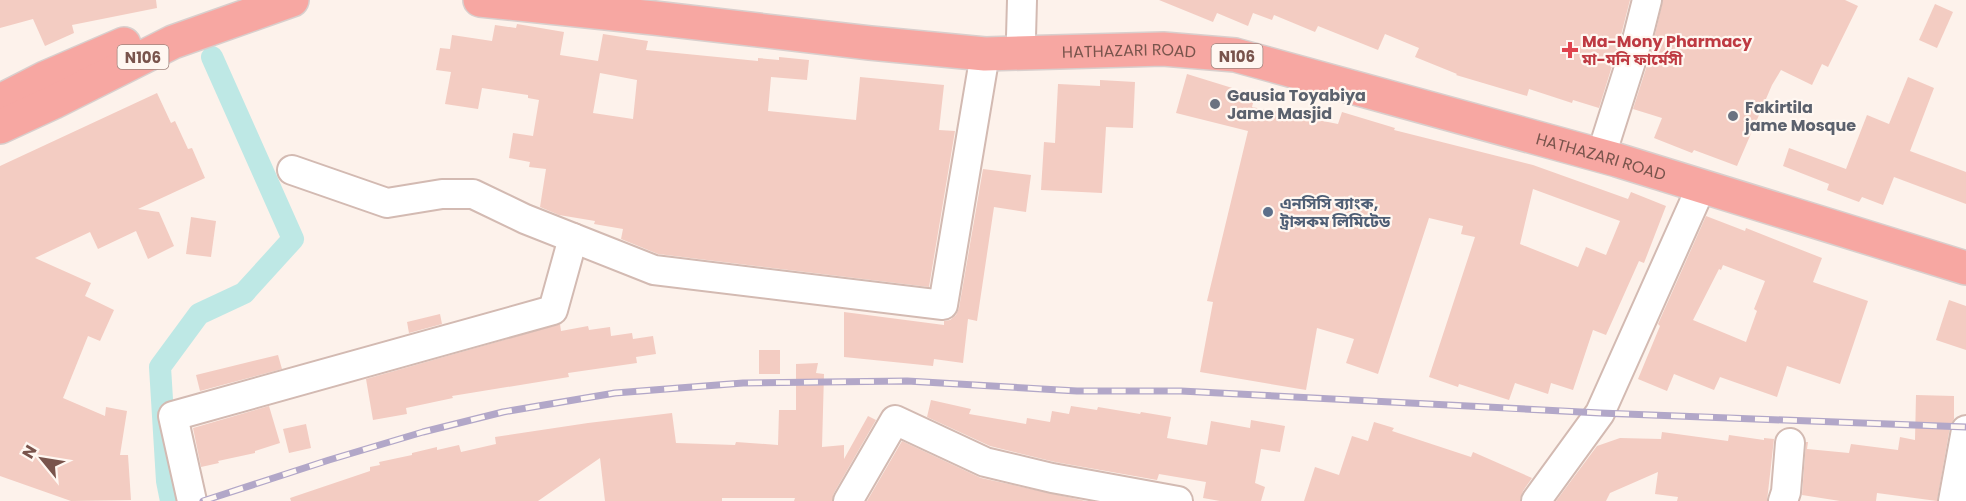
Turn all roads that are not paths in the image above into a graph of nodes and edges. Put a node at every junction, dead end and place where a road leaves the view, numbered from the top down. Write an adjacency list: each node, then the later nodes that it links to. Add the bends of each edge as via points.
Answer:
1 (224, 0): 9 (highway, N106)
2 (292, 0): 10 (highway, N106, via 173,42)
3 (480, 0): 8 (highway, HATHAZARI ROAD / N106)
4 (676, 0): 7 (highway, HATHAZARI ROAD / N106)
5 (1022, 0): 7 (street)
6 (1647, 0): 11 (street)
7 (1021, 37): 11 (highway, HATHAZARI ROAD / N106, via 1180,31 1259,42)
8 (986, 54): 13 (highway, HATHAZARI ROAD / N106, via 1163,49 1235,55); 14 (street, via 943,305 654,270)
9 (0, 101)
10 (0, 127)
11 (1606, 140): 15 (highway, HATHAZARI ROAD / N106)
12 (292, 170): 14 (street, via 387,203 442,194 473,194)
13 (1702, 185): 16 (highway, HATHAZARI ROAD / N106); 22 (street, via 1600,414)
14 (573, 238): 19 (street, via 553,310 173,416)
15 (1966, 245)
16 (1966, 268)
17 (1966, 430): 24 (street)
18 (1790, 443): 23 (street)
19 (192, 501)
20 (848, 501): 21 (street, via 895,420 985,462)
21 (1178, 501)
22 (1536, 501)
23 (1783, 501)
24 (1953, 501)

